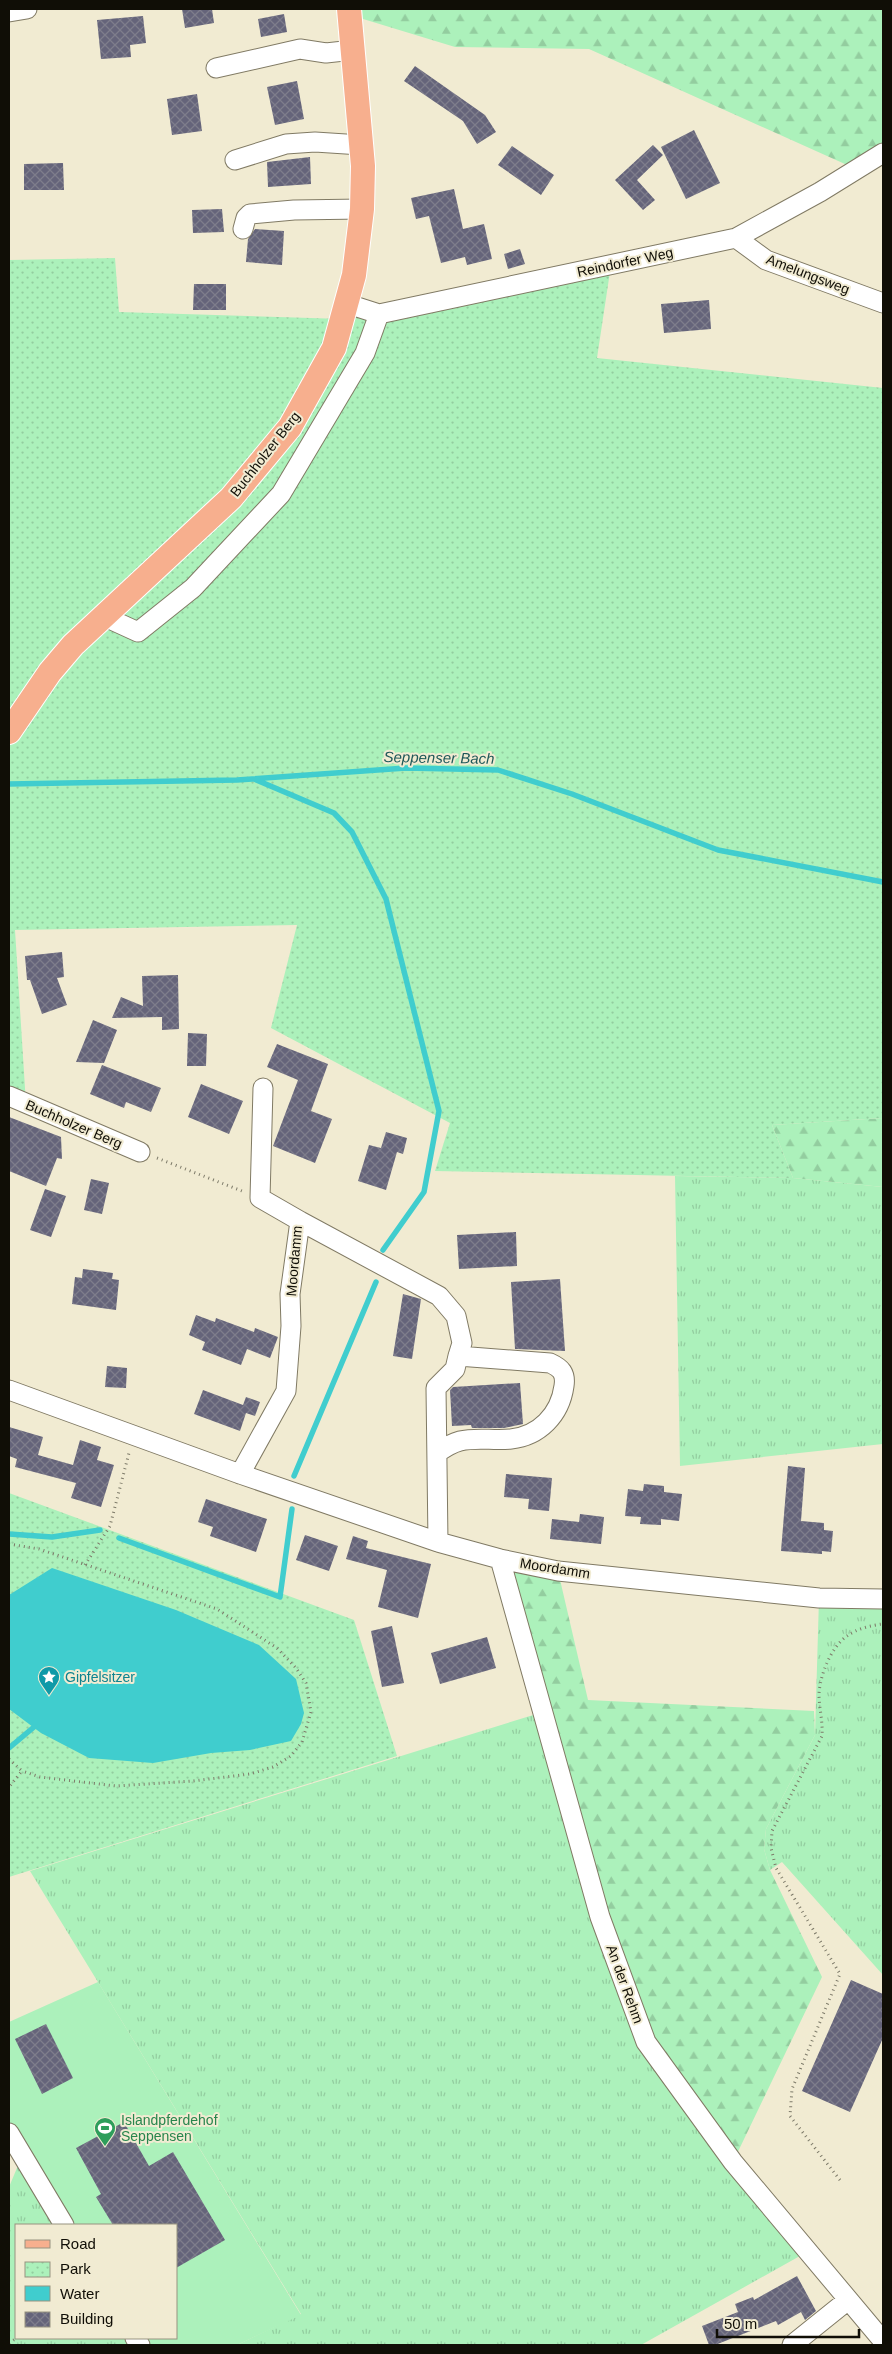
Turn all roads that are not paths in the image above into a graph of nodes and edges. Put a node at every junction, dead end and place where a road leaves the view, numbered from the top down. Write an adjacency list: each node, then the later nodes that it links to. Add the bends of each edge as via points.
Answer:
1 (27, 9): 3 (street)
2 (350, 9): 4 (main road, Buchholzer Berg)
3 (9, 12)
4 (353, 50): 5 (street, via 326,53 300,49); 6 (main road, Buchholzer Berg)
5 (216, 68)
6 (361, 145): 8 (street, via 286,144); 9 (main road, Buchholzer Berg)
7 (883, 152): 11 (street, Reindorfer Weg, via 820,192)
8 (235, 160)
9 (362, 209): 10 (street, via 250,214); 13 (main road, Buchholzer Berg)
10 (243, 230)
11 (736, 238): 12 (street, Amelungsweg, via 766,260); 14 (street, Reindorfer Weg)
12 (883, 303)
13 (348, 304): 14 (street, Reindorfer Weg); 15 (main road, Buchholzer Berg, via 334,348 290,427 231,498)
14 (379, 314): 15 (street, via 365,353 281,494 193,588 138,632)
15 (103, 616): 16 (main road, Buchholzer Berg, via 73,644 50,672)
16 (9, 732)
17 (263, 1088): 20 (street, Moordamm, via 260,1198)
18 (9, 1096): 19 (street, Buchholzer Berg)
19 (140, 1152)
20 (300, 1221): 21 (street, via 439,1296 456,1316 462,1343); 24 (street, Moordamm, via 290,1294 286,1391)
21 (458, 1356): 23 (street, via 455,1369 436,1388); 23 (street, via 550,1363 560,1368 565,1384 554,1413 546,1424 531,1433 510,1439 459,1441)
22 (9, 1390): 24 (street, Moordamm)
23 (437, 1453): 25 (street)
24 (240, 1474): 25 (street, Moordamm)
25 (438, 1542): 26 (street, Moordamm)
26 (500, 1559): 27 (street, Moordamm, via 558,1571 809,1598); 30 (street, An der Rehm, via 600,1917 646,2042 733,2162)
27 (883, 1599)
28 (9, 2133): 29 (street)
29 (63, 2224)
30 (848, 2300): 31 (street, An der Rehm); 32 (street)
31 (883, 2341)
32 (792, 2345)

